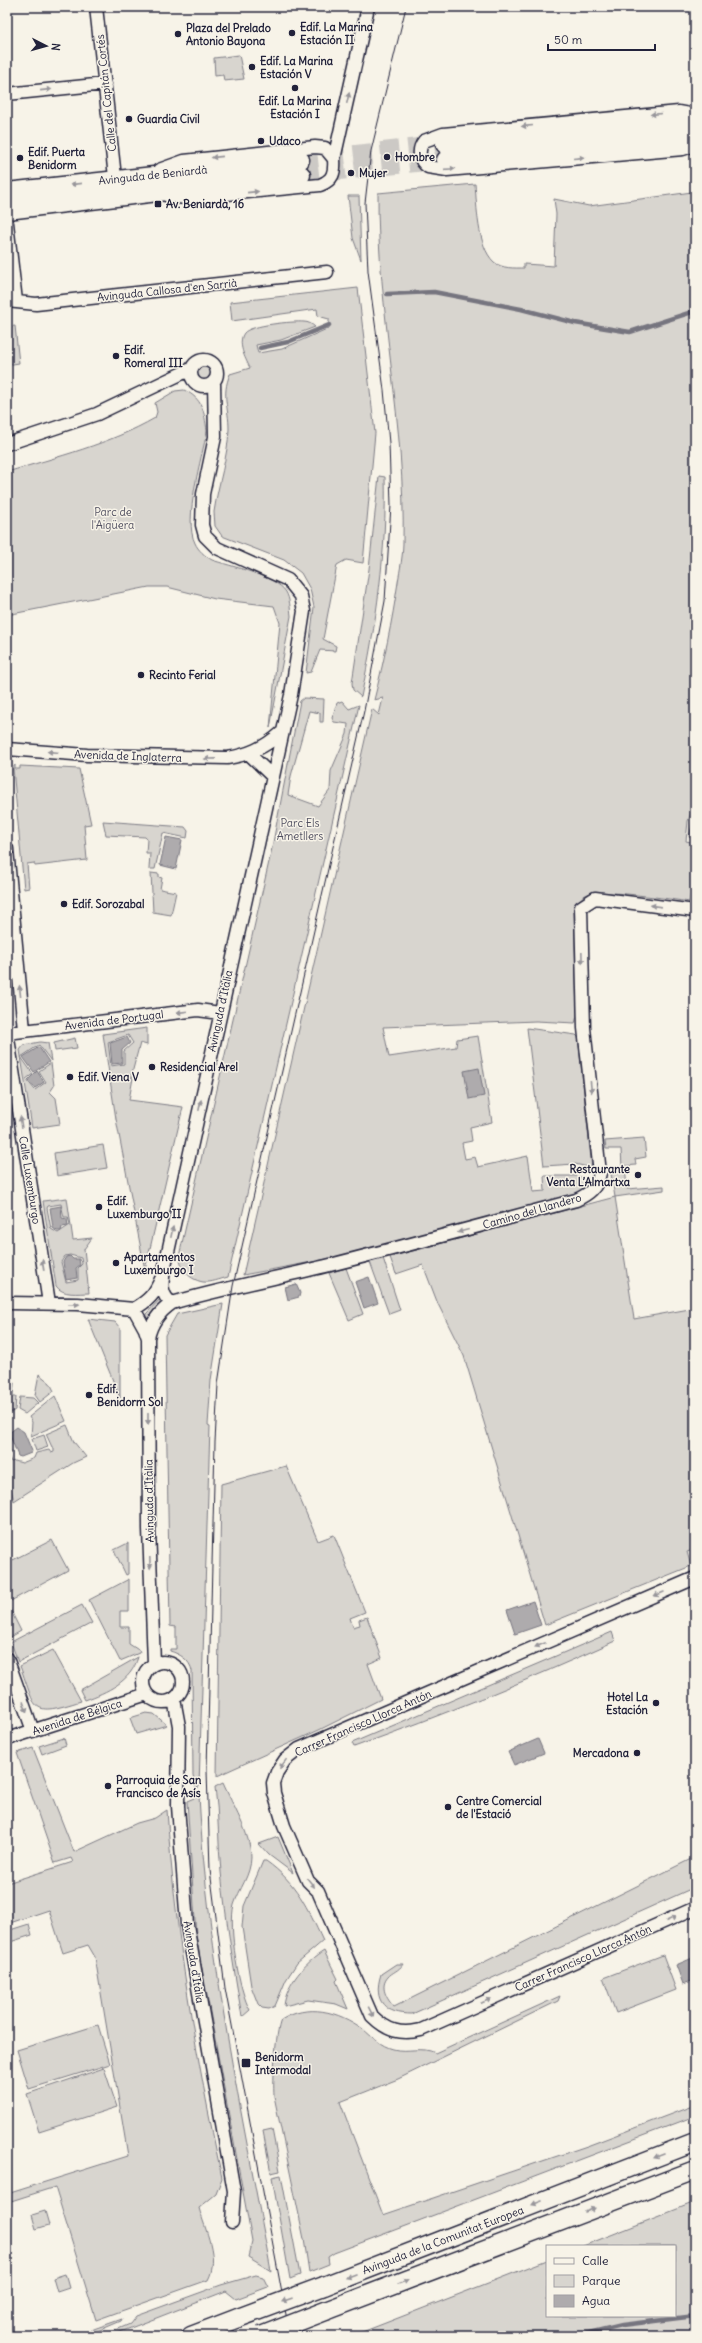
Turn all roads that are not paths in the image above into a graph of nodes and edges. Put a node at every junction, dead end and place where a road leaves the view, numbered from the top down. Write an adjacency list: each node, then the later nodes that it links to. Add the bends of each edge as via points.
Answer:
1 (96, 7): 3 (street, Calle del Capitán Cortés)
2 (368, 7): 9 (street, Avinguda de Beniardà, one-way to 2)
3 (104, 84): 4 (street, one-way to 3); 11 (street, Calle del Capitán Cortés)
4 (7, 94)
5 (695, 115): 8 (street, one-way to 8, via 679,112 443,134 424,141 419,152 423,164 440,170 683,149)
6 (695, 122): 7 (main road, via 446,152)
7 (695, 137)
8 (695, 145)
9 (334, 159): 12 (street, one-way to 12, via 325,148 315,147 184,161); 12 (street, Avinguda de Beniardà, one-way to 9, via 186,198 320,185 330,181 334,174)
10 (301, 167): 12 (main road, Avinguda de Beniardà)
11 (116, 183): 12 (main road, Avinguda de Beniardà); 13 (main road, Avinguda de Beniardà, one-way to 13); 14 (street, Avinguda de Beniardà, via 104,194)
12 (144, 184): 14 (main road, Avinguda de Beniardà)
13 (9, 192)
14 (52, 203): 15 (main road, Avinguda de Beniardà)
15 (7, 210)
16 (7, 223): 18 (street)
17 (327, 272): 18 (street, Avinguda Callosa d'en Sarrià, via 47,303)
18 (11, 301)
19 (195, 378): 20 (street, via 209,385); 20 (street, via 194,363 200,360 213,363 217,368); 21 (street); 22 (street, via 173,379 97,414)
20 (214, 381): 21 (street, Avinguda d'Itàlia)
21 (214, 414): 23 (street, Avinguda d'Itàlia, via 215,437 200,517 205,536 218,548 288,580 297,589 303,603 293,684)
22 (7, 444)
23 (281, 733): 25 (street, via 270,743); 26 (street, Avinguda d'Itàlia)
24 (7, 749): 25 (street, Avenida de Inglaterra, one-way to 24, via 208,759 87,755)
25 (249, 754): 26 (street)
26 (272, 776): 29 (street, Avinguda d'Itàlia)
27 (7, 848): 30 (street, one-way to 27)
28 (695, 911): 35 (street, Camino del Llandero, one-way to 35, via 595,898 581,907 584,1028 600,1173 594,1188 586,1195 576,1200 435,1239 233,1286)
29 (220, 1013): 30 (street, Avenida de Portugal, one-way to 30, via 198,1010); 32 (street, Avinguda d'Itàlia, one-way to 29)
30 (24, 1030): 31 (street, Avenida de Portugal)
31 (7, 1032): 34 (street, Calle Luxemburgo, one-way to 31)
32 (164, 1270): 35 (street, via 162,1291); 36 (street, via 157,1289 148,1301)
33 (7, 1303): 34 (street)
34 (50, 1303): 36 (street, one-way to 36)
35 (172, 1303): 37 (street, via 154,1320)
36 (134, 1308): 37 (street)
37 (148, 1338): 40 (street, Avinguda d'Itàlia, one-way to 40, via 149,1529)
38 (695, 1578): 45 (street, Carrer Francisco Llorca Antón, one-way to 45, via 299,1749 285,1760 273,1783 277,1810 308,1881 318,1892 372,2016 390,2030 411,2033 421,2030)
39 (7, 1658): 43 (street, one-way to 43)
40 (154, 1663): 41 (street, via 146,1669 144,1675 144,1688); 42 (street, via 171,1662 181,1671 184,1684)
41 (147, 1694): 42 (street, via 158,1702); 43 (street, Avenida de Bélgica)
42 (174, 1699): 48 (street, Avinguda d'Itàlia, via 179,1726 178,1806 187,1925 234,2191)
43 (33, 1731): 44 (street, Avenida de Bélgica)
44 (7, 1740)
45 (695, 1908)
46 (695, 2142): 49 (main road, Avinguda de la Comunitat Europea, one-way to 49, bridge)
47 (695, 2170): 50 (main road, one-way to 47, bridge)
48 (232, 2222)
49 (191, 2336)
50 (260, 2336)

